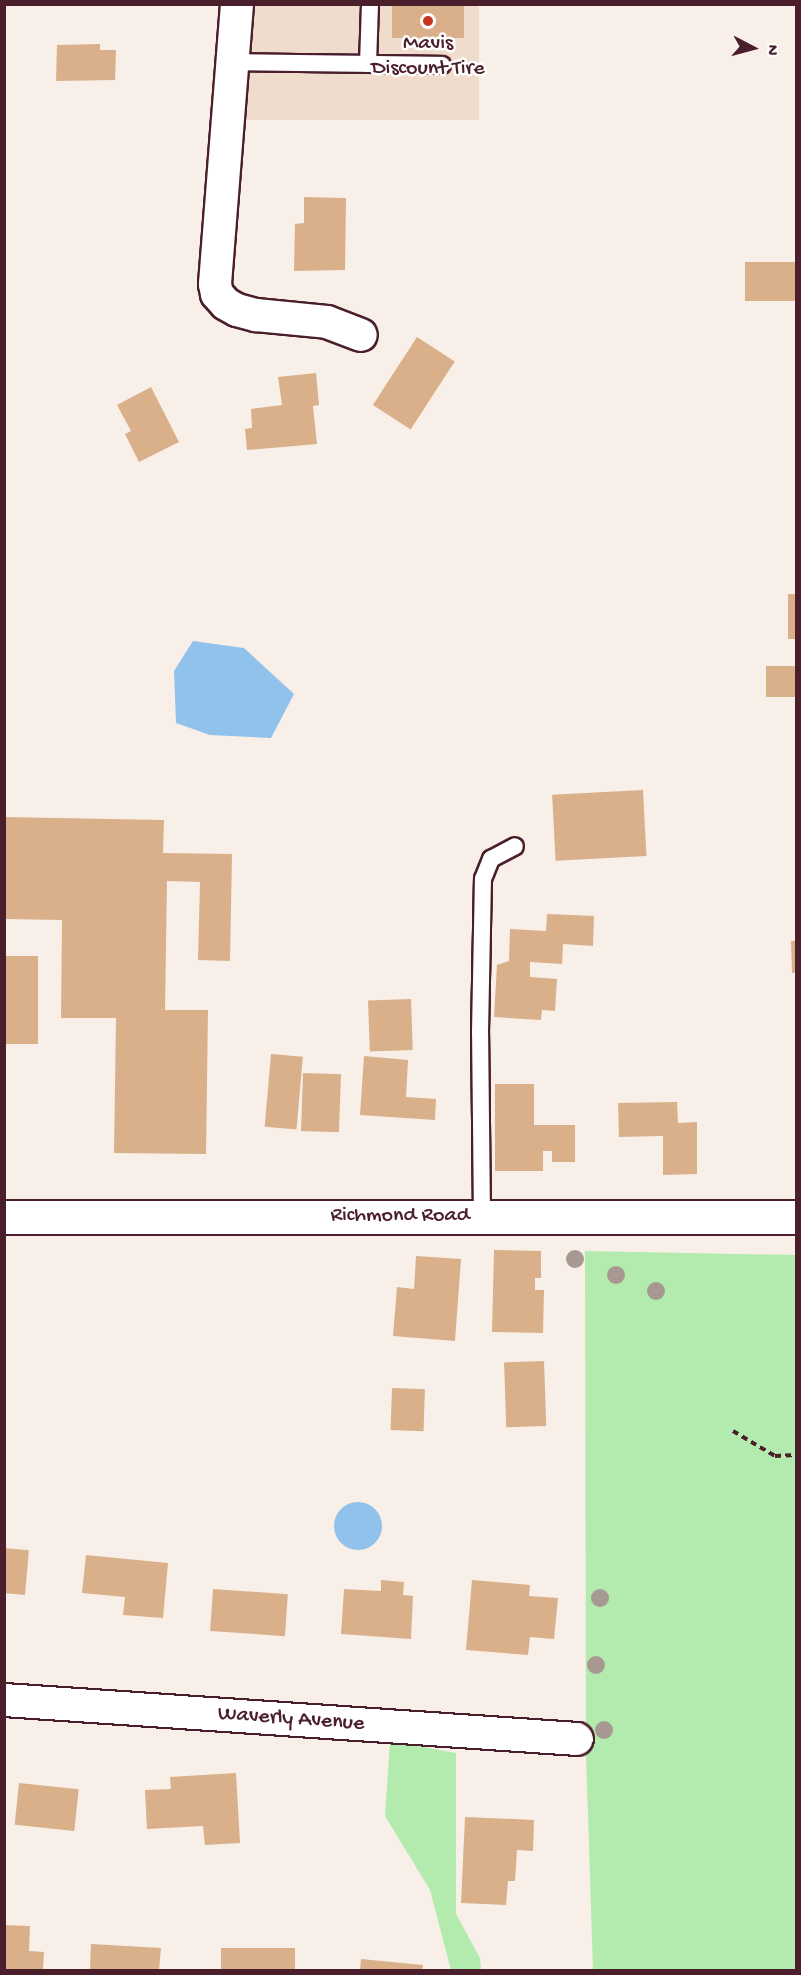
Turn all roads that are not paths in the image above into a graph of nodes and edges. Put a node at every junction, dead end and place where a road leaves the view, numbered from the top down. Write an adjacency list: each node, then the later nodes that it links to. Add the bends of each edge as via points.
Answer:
1 (237, 4): 3 (street)
2 (370, 4): 4 (lane)
3 (231, 62): 4 (lane); 6 (street, via 217,294 237,310 327,322)
4 (368, 64): 5 (lane)
5 (442, 65)
6 (361, 335)
7 (515, 846): 9 (lane, via 491,860 483,879)
8 (4, 1217): 9 (street, Richmond Road)
9 (482, 1217): 10 (street, Richmond Road)
10 (796, 1217)
11 (4, 1701): 12 (street, Waverly Avenue)
12 (577, 1739)

